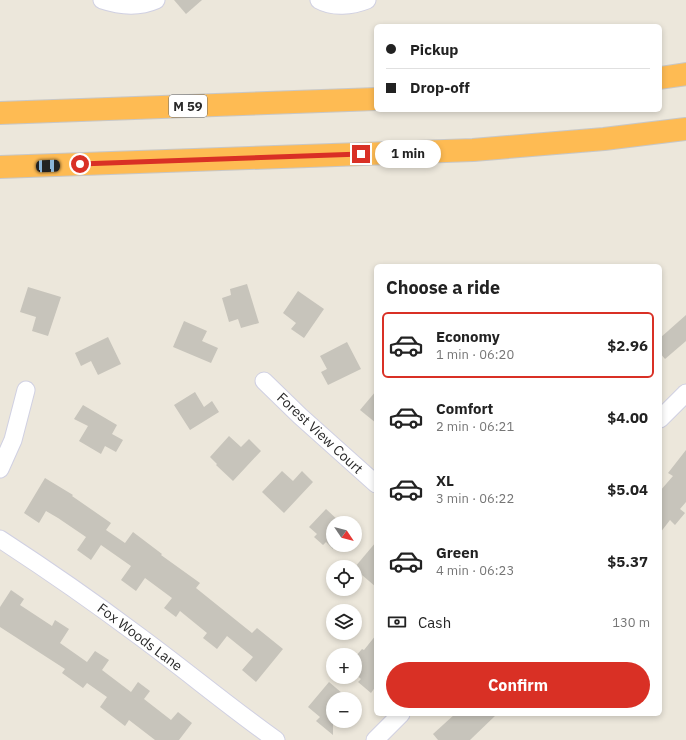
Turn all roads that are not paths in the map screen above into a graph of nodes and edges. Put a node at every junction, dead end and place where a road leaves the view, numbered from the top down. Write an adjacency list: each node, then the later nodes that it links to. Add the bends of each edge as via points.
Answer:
1 (102, 0): 2 (street, via 117,5 146,4)
2 (156, 0)
3 (319, 0): 4 (street, via 342,5)
4 (367, 0)
5 (686, 74): 6 (highway)
6 (662, 78)
7 (374, 99): 8 (highway, M 59)
8 (0, 112)
9 (686, 129): 10 (highway, via 473,150)
10 (0, 167)
11 (264, 381): 16 (street, Forest View Court)
12 (26, 390): 15 (street, via 13,440)
13 (686, 393): 14 (street)
14 (662, 417)
15 (0, 469)
16 (374, 482)
17 (0, 539): 19 (street, Fox Woods Lane, via 117,619)
18 (399, 716): 20 (street)
19 (276, 740)
20 (375, 740)

